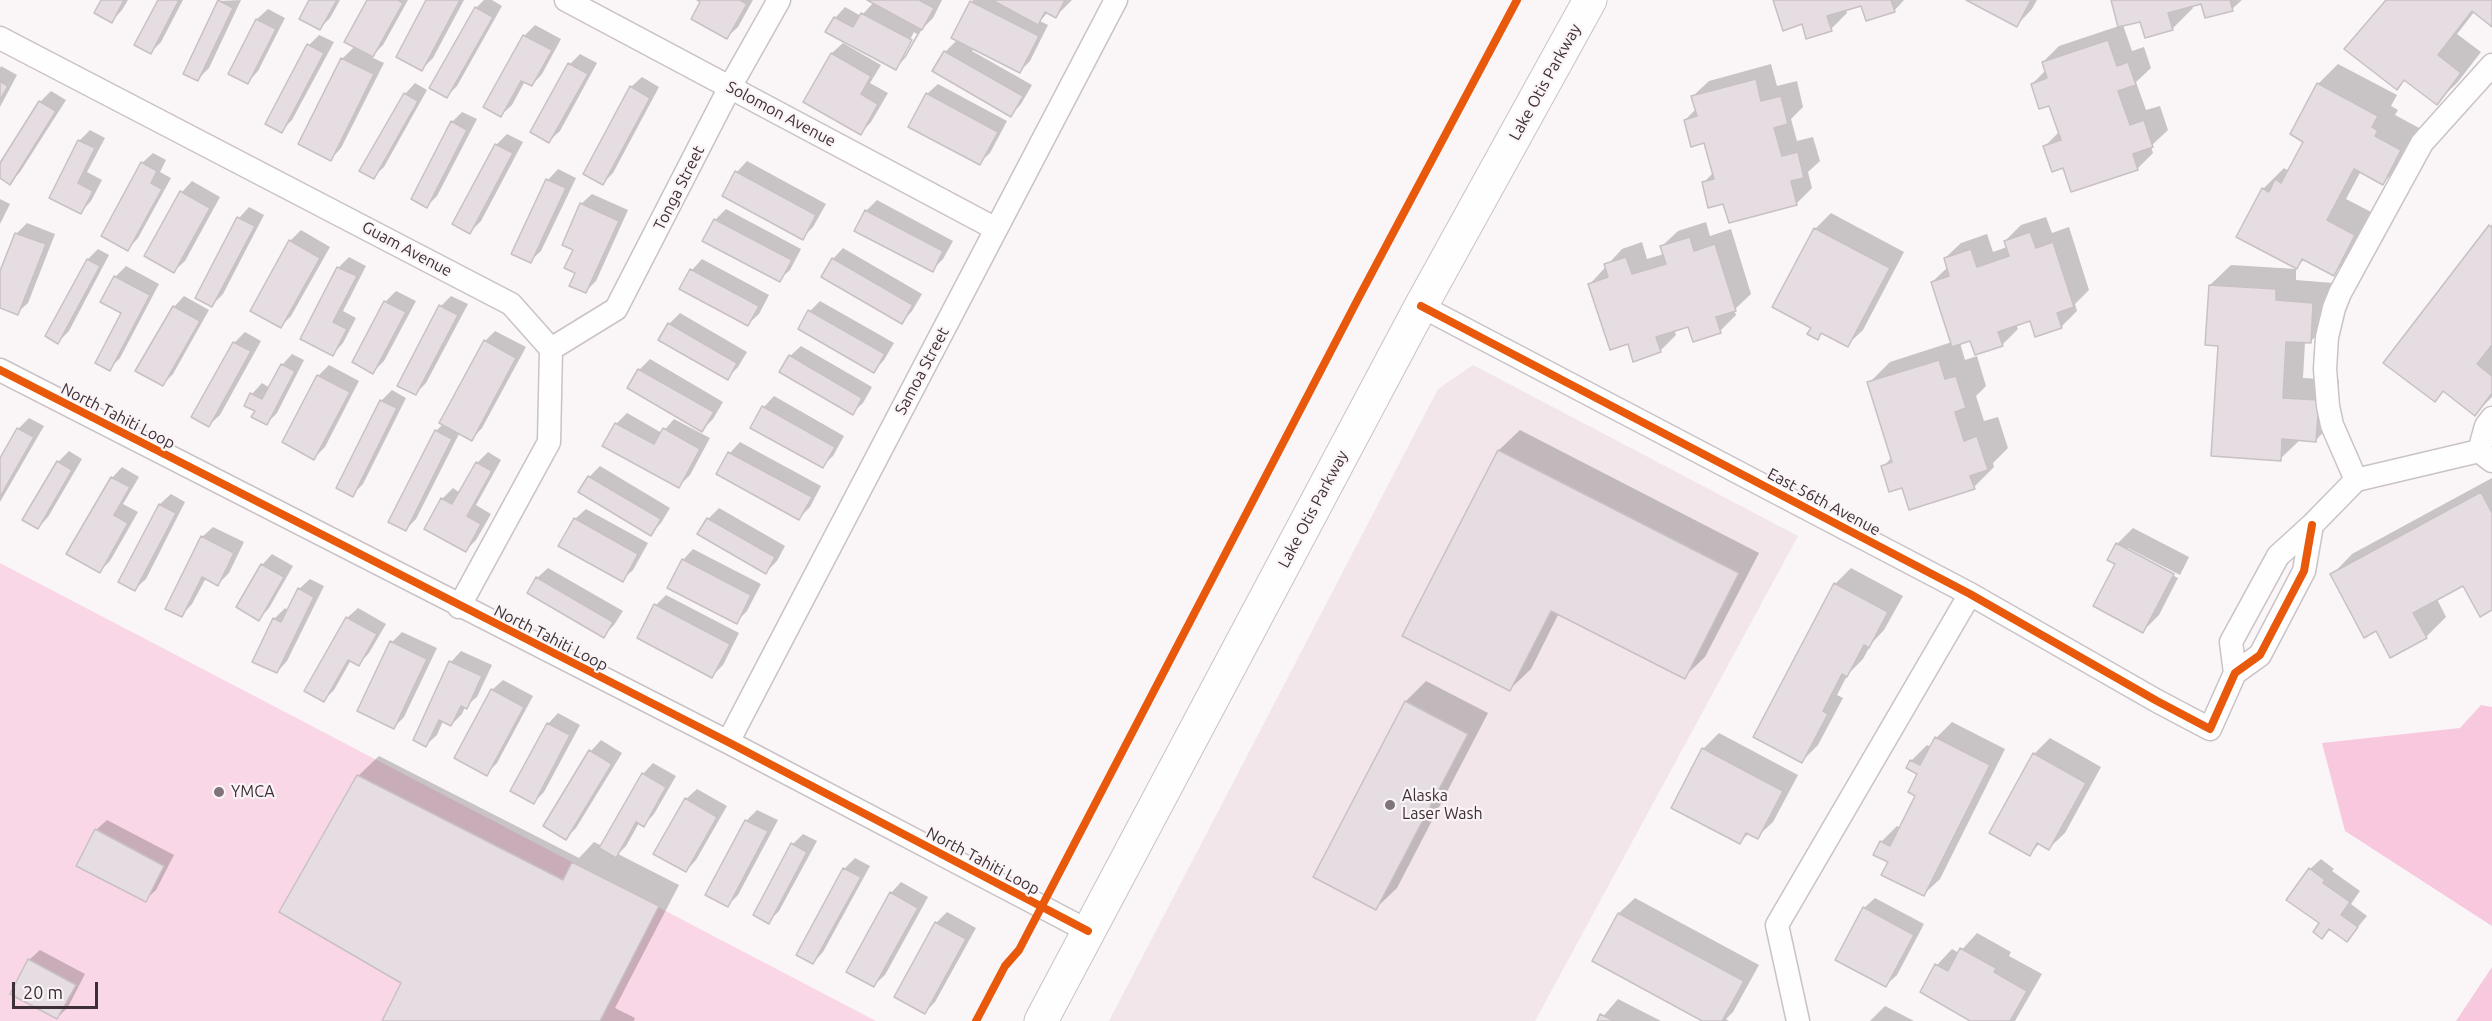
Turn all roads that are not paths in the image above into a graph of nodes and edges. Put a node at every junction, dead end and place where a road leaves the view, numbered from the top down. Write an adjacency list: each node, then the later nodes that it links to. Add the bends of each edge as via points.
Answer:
1 (566, 0): 7 (street, Solomon Avenue)
2 (779, 0): 7 (street, Tonga Street)
3 (1116, 0): 8 (street, Samoa Street)
4 (1590, 0): 9 (main road, Lake Otis Parkway)
5 (0, 38): 10 (street, Guam Avenue, via 511,304)
6 (2492, 65): 14 (street, via 2422,143 2334,308 2325,369 2328,406)
7 (730, 87): 8 (street, Solomon Avenue); 10 (street, Tonga Street, via 616,309)
8 (996, 229): 19 (street, Samoa Street)
9 (1421, 306): 16 (street, East 56th Avenue); 20 (main road, Lake Otis Parkway)
10 (551, 349): 17 (street, via 549,442)
11 (0, 370): 17 (street, North Tahiti Loop)
12 (2492, 418): 13 (street, via 2486,426)
13 (2486, 456): 14 (street)
14 (2356, 480): 15 (street)
15 (2312, 525): 18 (street, via 2304,571 2260,656); 18 (street, via 2278,556 2231,642)
16 (1970, 594): 18 (street, East 56th Avenue, via 2210,729); 22 (street, via 1776,925)
17 (459, 607): 19 (street, North Tahiti Loop)
18 (2235, 673)
19 (728, 742): 20 (street, North Tahiti Loop)
20 (1088, 931): 21 (main road, Lake Otis Parkway)
21 (1041, 1021)
22 (1798, 1021)

